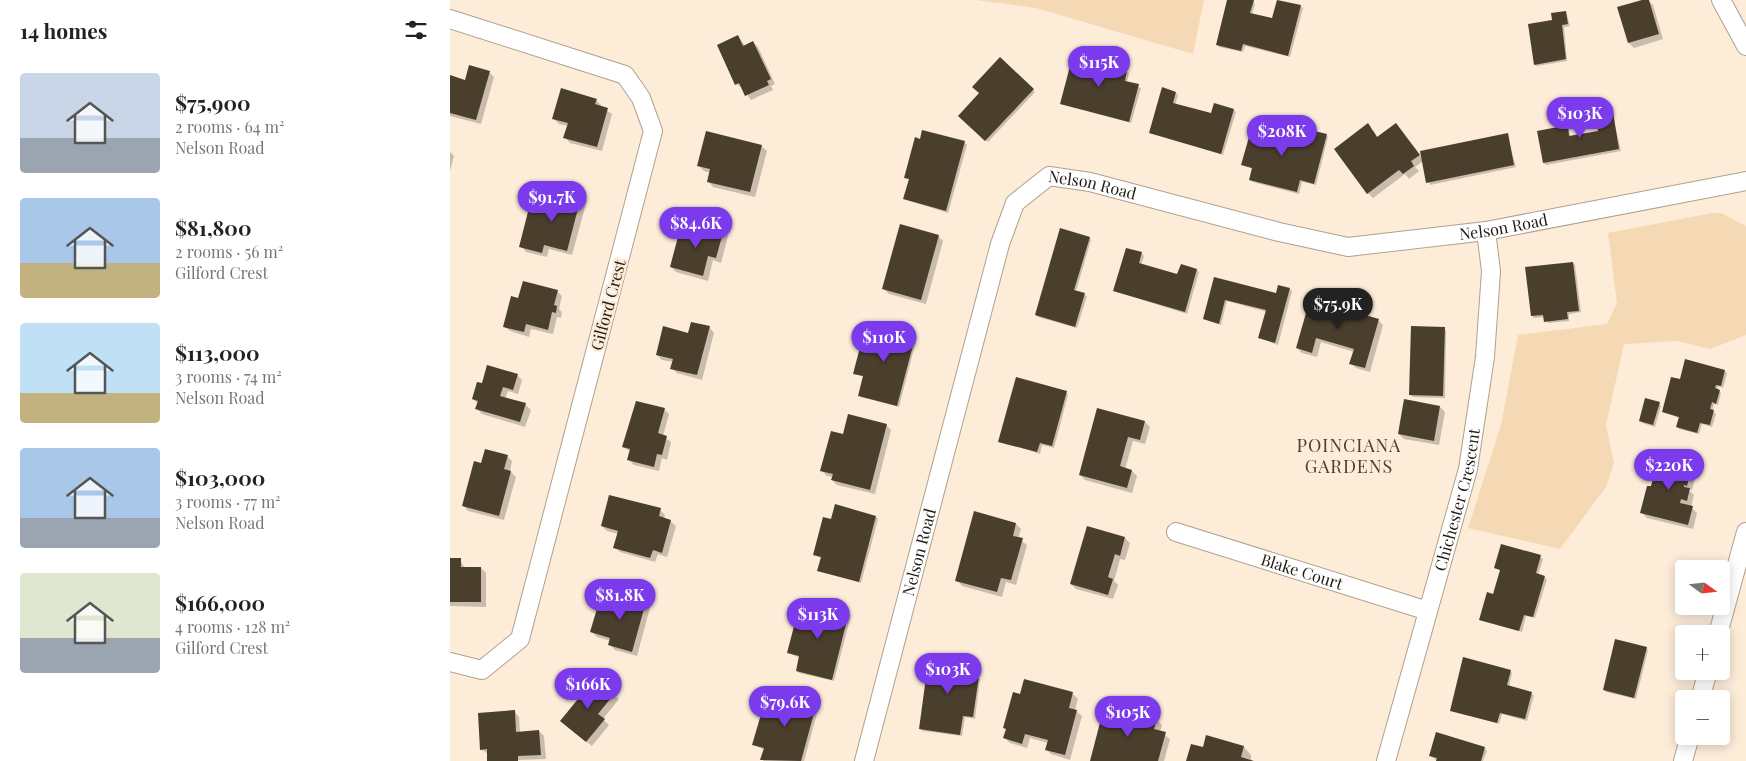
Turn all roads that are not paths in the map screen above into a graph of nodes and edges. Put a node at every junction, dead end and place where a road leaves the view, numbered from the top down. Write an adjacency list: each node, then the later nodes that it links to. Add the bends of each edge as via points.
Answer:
1 (1721, 0): 3 (street)
2 (450, 19): 10 (street, Gilford Crest, via 625,75 641,98 654,132 520,639 482,670)
3 (1746, 46)
4 (1746, 181): 5 (street, Nelson Road)
5 (1486, 231): 8 (street, Chichester Crescent, via 1490,280 1485,357 1468,469); 12 (street, Nelson Road, via 1348,247 1090,182 1049,176 1015,203 1000,244)
6 (1176, 532): 8 (street, Blake Court)
7 (1746, 532): 9 (street)
8 (1428, 611): 13 (street, Chichester Crescent)
9 (1720, 625)
10 (450, 662)
11 (1687, 745): 14 (street)
12 (864, 761)
13 (1386, 761)
14 (1683, 761)

